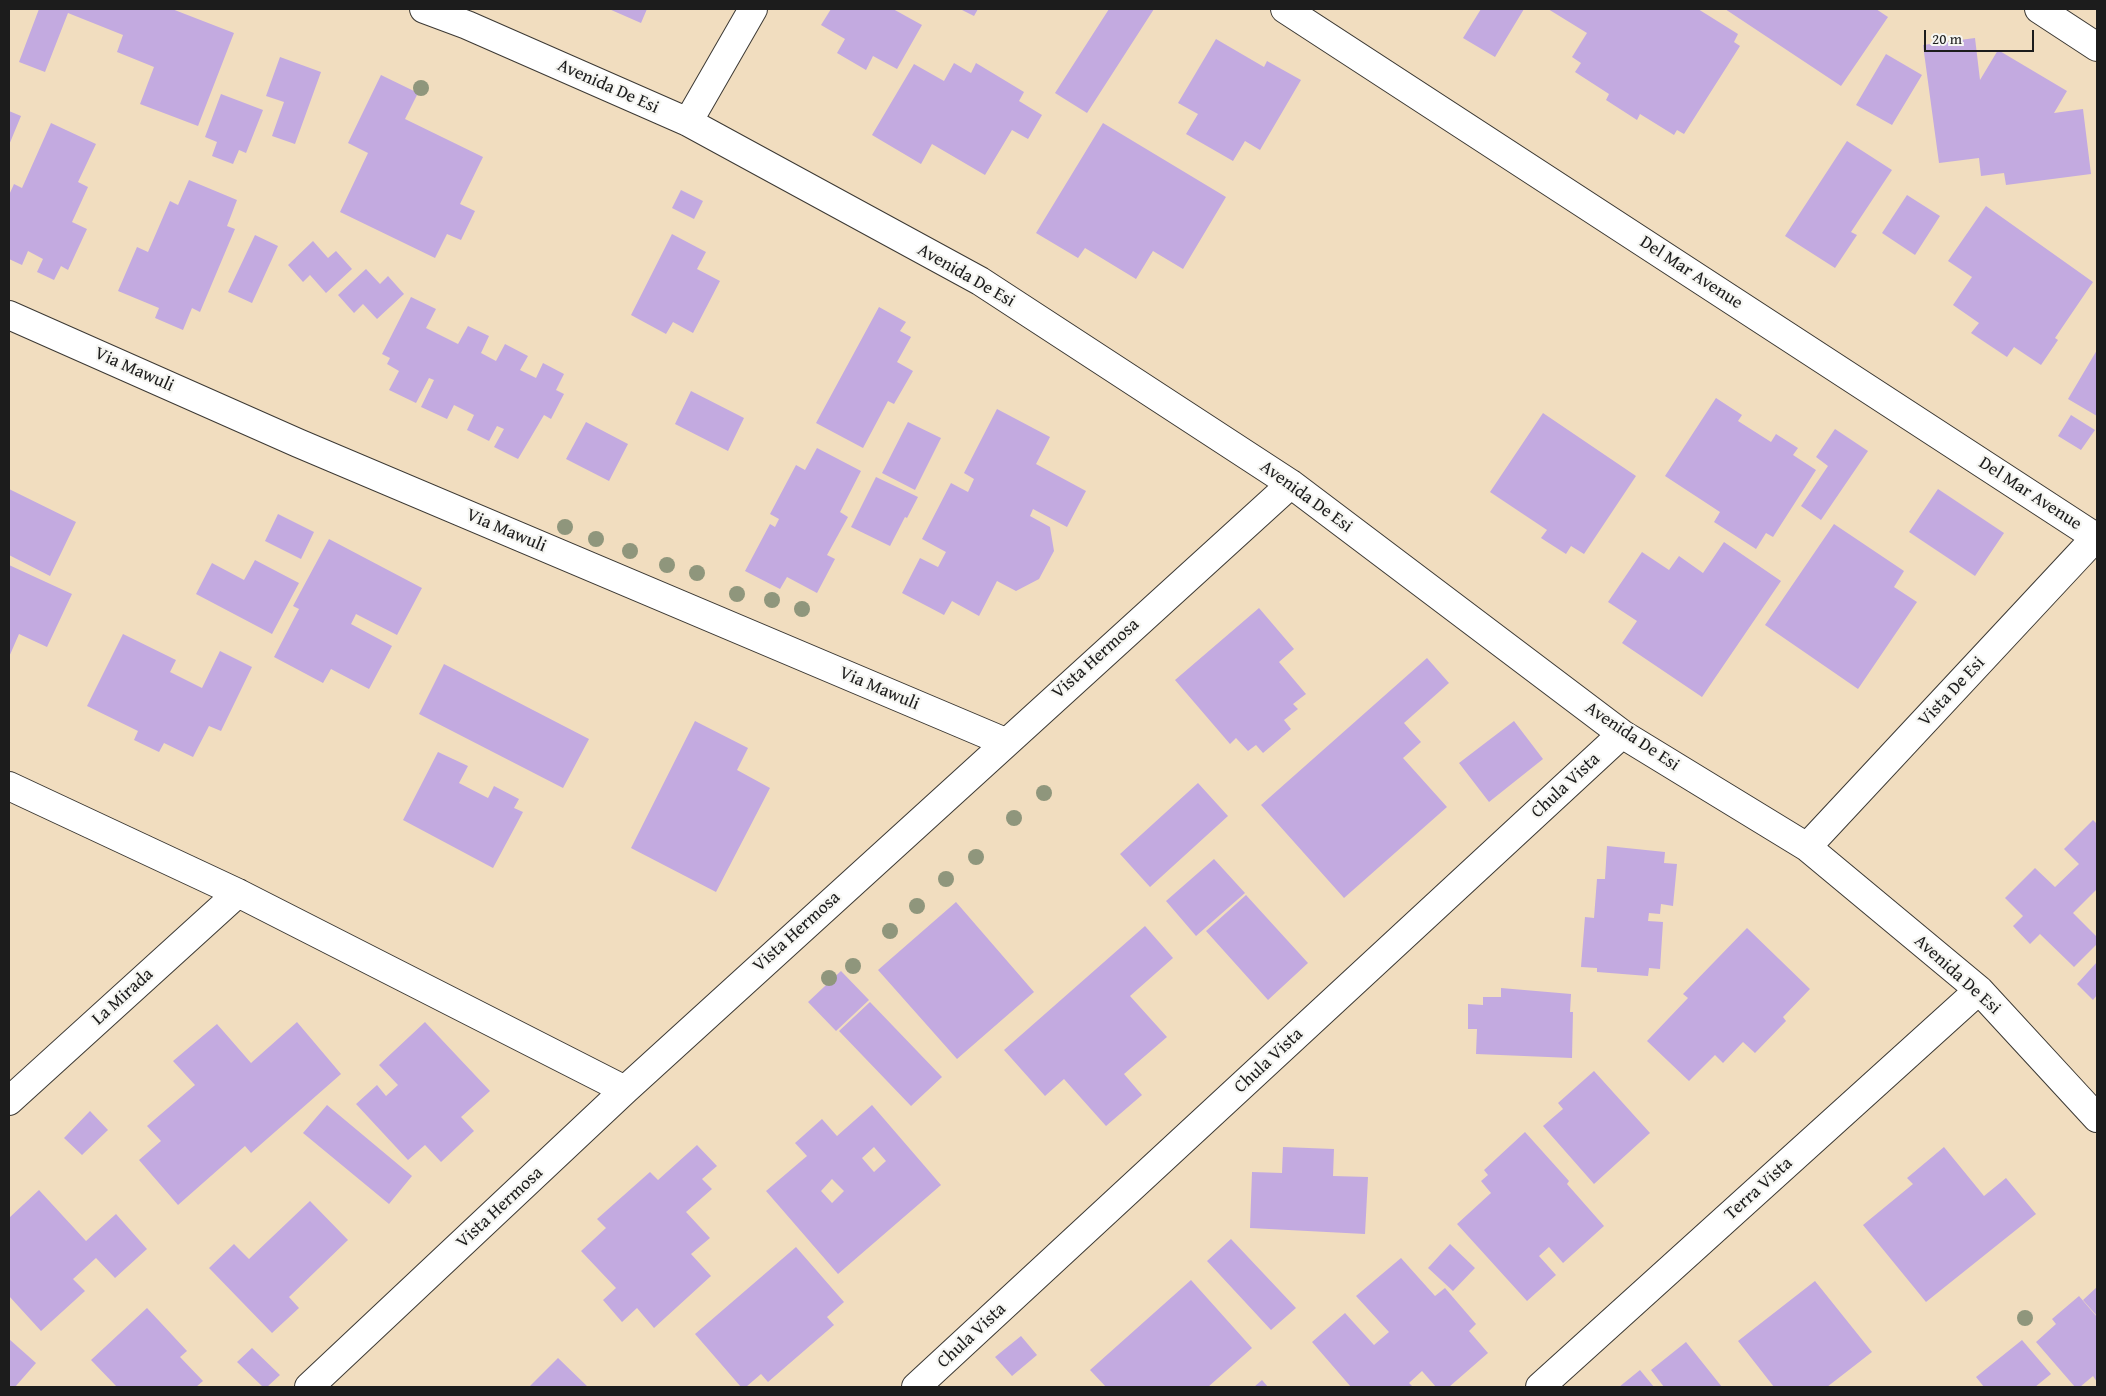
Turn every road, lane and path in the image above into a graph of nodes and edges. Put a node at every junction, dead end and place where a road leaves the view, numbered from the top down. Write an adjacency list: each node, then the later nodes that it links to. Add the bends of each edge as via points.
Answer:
1 (424, 9): 6 (street, Avenida De Esi)
2 (753, 9): 6 (street)
3 (1285, 9): 9 (street, Del Mar Avenue)
4 (2039, 9): 5 (street)
5 (2097, 46)
6 (688, 122): 8 (street, Avenida De Esi, via 980,281)
7 (9, 315): 11 (street, Via Mawuli, via 307,447)
8 (1291, 484): 10 (street, Avenida De Esi); 11 (street, Vista Hermosa)
9 (2097, 537): 13 (street, Vista De Esi)
10 (1622, 734): 13 (street, Avenida De Esi); 20 (street, Chula Vista)
11 (1005, 742): 16 (street, Vista Hermosa)
12 (9, 786): 14 (street)
13 (1807, 847): 15 (street, Avenida De Esi)
14 (238, 893): 16 (street); 17 (street, La Mirada)
15 (1979, 990): 18 (street, Avenida De Esi); 21 (street, Terra Vista)
16 (625, 1090): 19 (street, Vista Hermosa)
17 (9, 1101)
18 (2097, 1118)
19 (309, 1387)
20 (916, 1387)
21 (1540, 1387)

